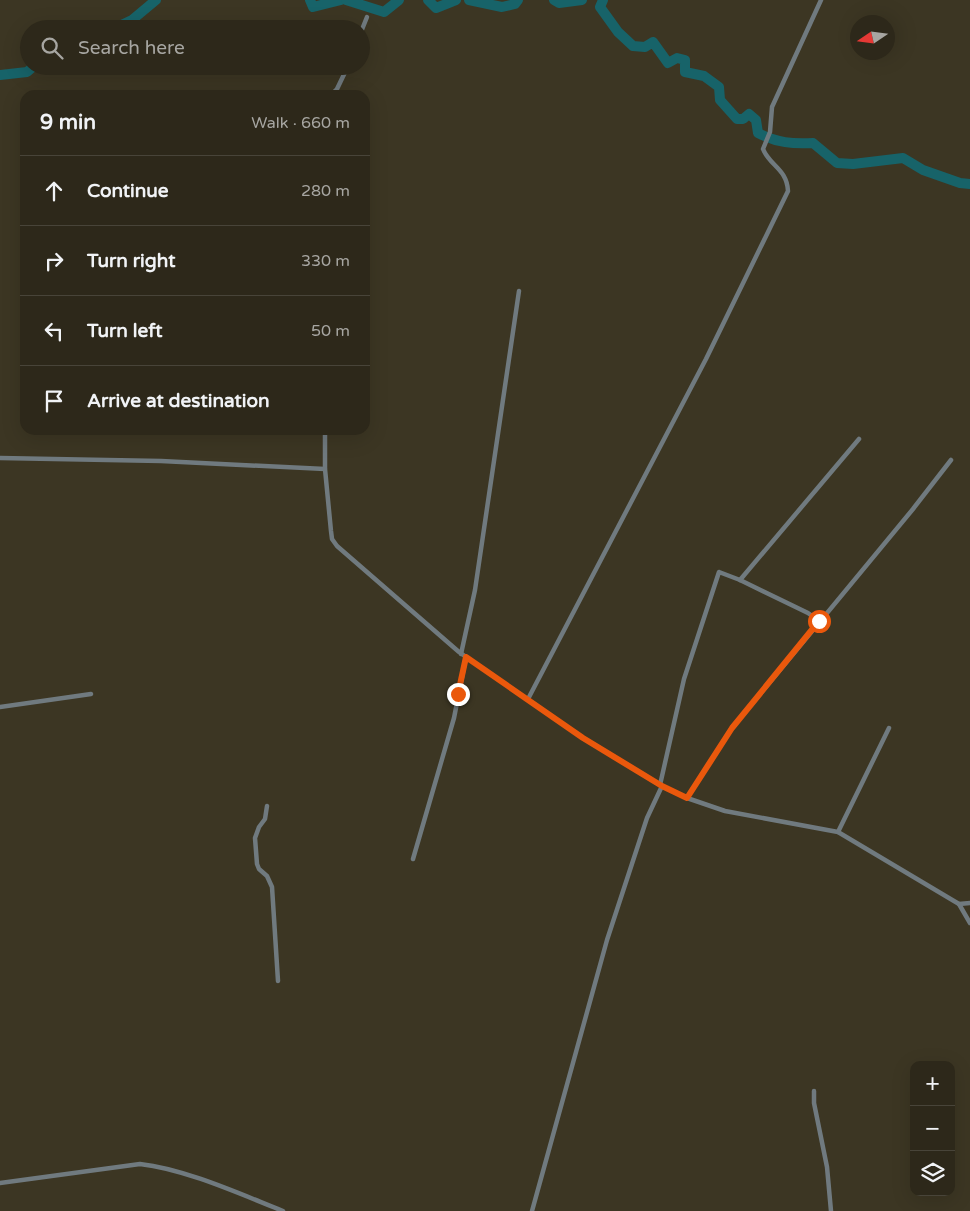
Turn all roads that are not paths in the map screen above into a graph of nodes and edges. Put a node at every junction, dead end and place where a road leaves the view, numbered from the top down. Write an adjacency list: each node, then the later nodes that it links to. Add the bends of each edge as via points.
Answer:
1 (821, 0): 16 (street, via 772,108 770,132 763,149 784,174 788,191 706,359)
2 (367, 17): 3 (street)
3 (366, 20)
4 (344, 75): 5 (street)
5 (335, 90)
6 (519, 291): 14 (street)
7 (325, 435): 11 (street)
8 (859, 439): 12 (street)
9 (0, 458): 11 (street)
10 (951, 460): 13 (street)
11 (325, 469): 14 (street, via 330,531 337,546)
12 (740, 580): 13 (street); 19 (street, via 718,572 684,679)
13 (819, 621): 20 (street, via 732,728)
14 (464, 656): 16 (street); 23 (street, via 454,718)
15 (91, 694): 17 (street)
16 (528, 699): 19 (street, via 583,738)
17 (0, 706)
18 (889, 728): 22 (street)
19 (661, 785): 20 (street); 30 (street, via 607,940)
20 (687, 798): 22 (street, via 724,812)
21 (267, 806): 27 (street, via 255,838 257,864 272,887)
22 (838, 832): 25 (street)
23 (413, 859)
24 (970, 903): 25 (street)
25 (960, 904): 26 (street)
26 (970, 923)
27 (278, 981)
28 (814, 1091): 34 (street)
29 (0, 1183): 31 (street, via 140,1164 216,1185)
30 (534, 1205): 32 (street); 33 (street)
31 (283, 1211)
32 (532, 1211)
33 (536, 1211)
34 (831, 1211)

